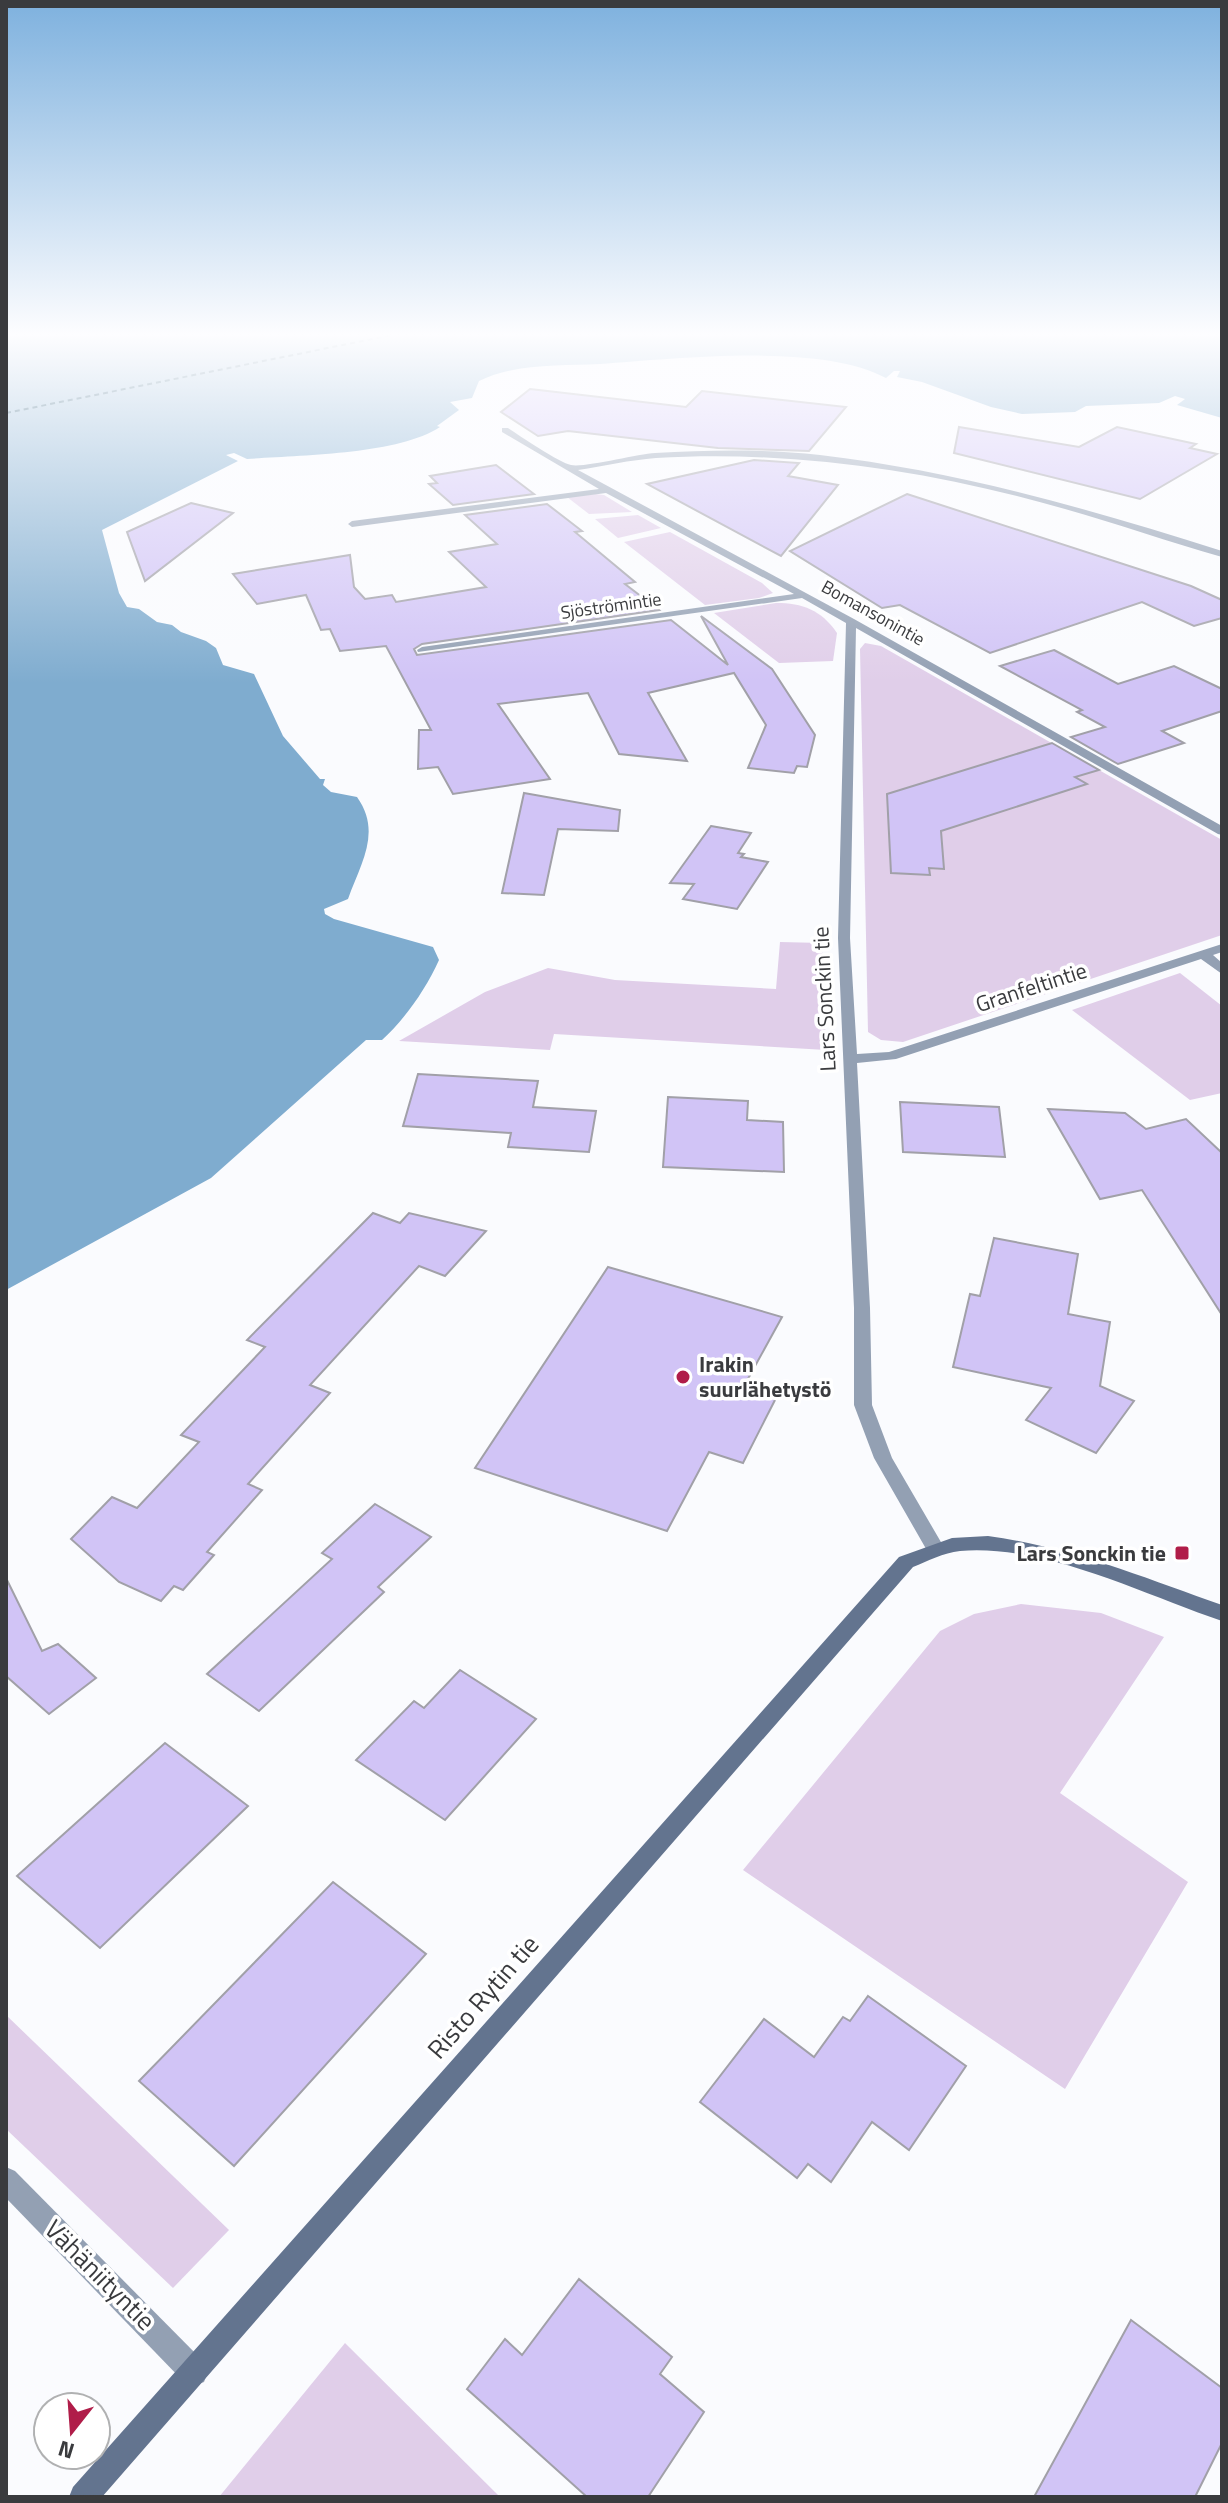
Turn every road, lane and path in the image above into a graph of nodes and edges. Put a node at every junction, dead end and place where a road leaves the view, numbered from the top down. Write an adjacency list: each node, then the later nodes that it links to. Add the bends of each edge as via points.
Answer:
1 (540, 450): 2 (street, Bomansonintie)
2 (572, 468): 3 (street, Bomansonintie); 5 (street, via 683,452 828,460 1057,502)
3 (607, 490): 4 (street); 6 (street, Bomansonintie)
4 (352, 524)
5 (1222, 554)
6 (804, 595): 7 (street, Bomansonintie); 8 (street, Sjöströmintie)
7 (851, 621): 9 (street, Bomansonintie); 13 (street, Lars Sonckin tie, via 844,938)
8 (422, 650)
9 (1222, 831)
10 (1222, 948): 11 (street, Granfeltintie)
11 (1203, 954): 12 (street); 13 (street, Granfeltintie, via 891,1056)
12 (1222, 970)
13 (851, 1059): 14 (street, Lars Sonckin tie, via 865,1418)
14 (936, 1549): 15 (street, via 990,1544 1037,1551); 17 (street, Risto Rytin tie, via 906,1562 888,1580)
15 (1222, 1613)
16 (6, 2180): 17 (street, Vähäniityntie)
17 (194, 2372): 18 (street, Risto Rytin tie)
18 (83, 2497)

